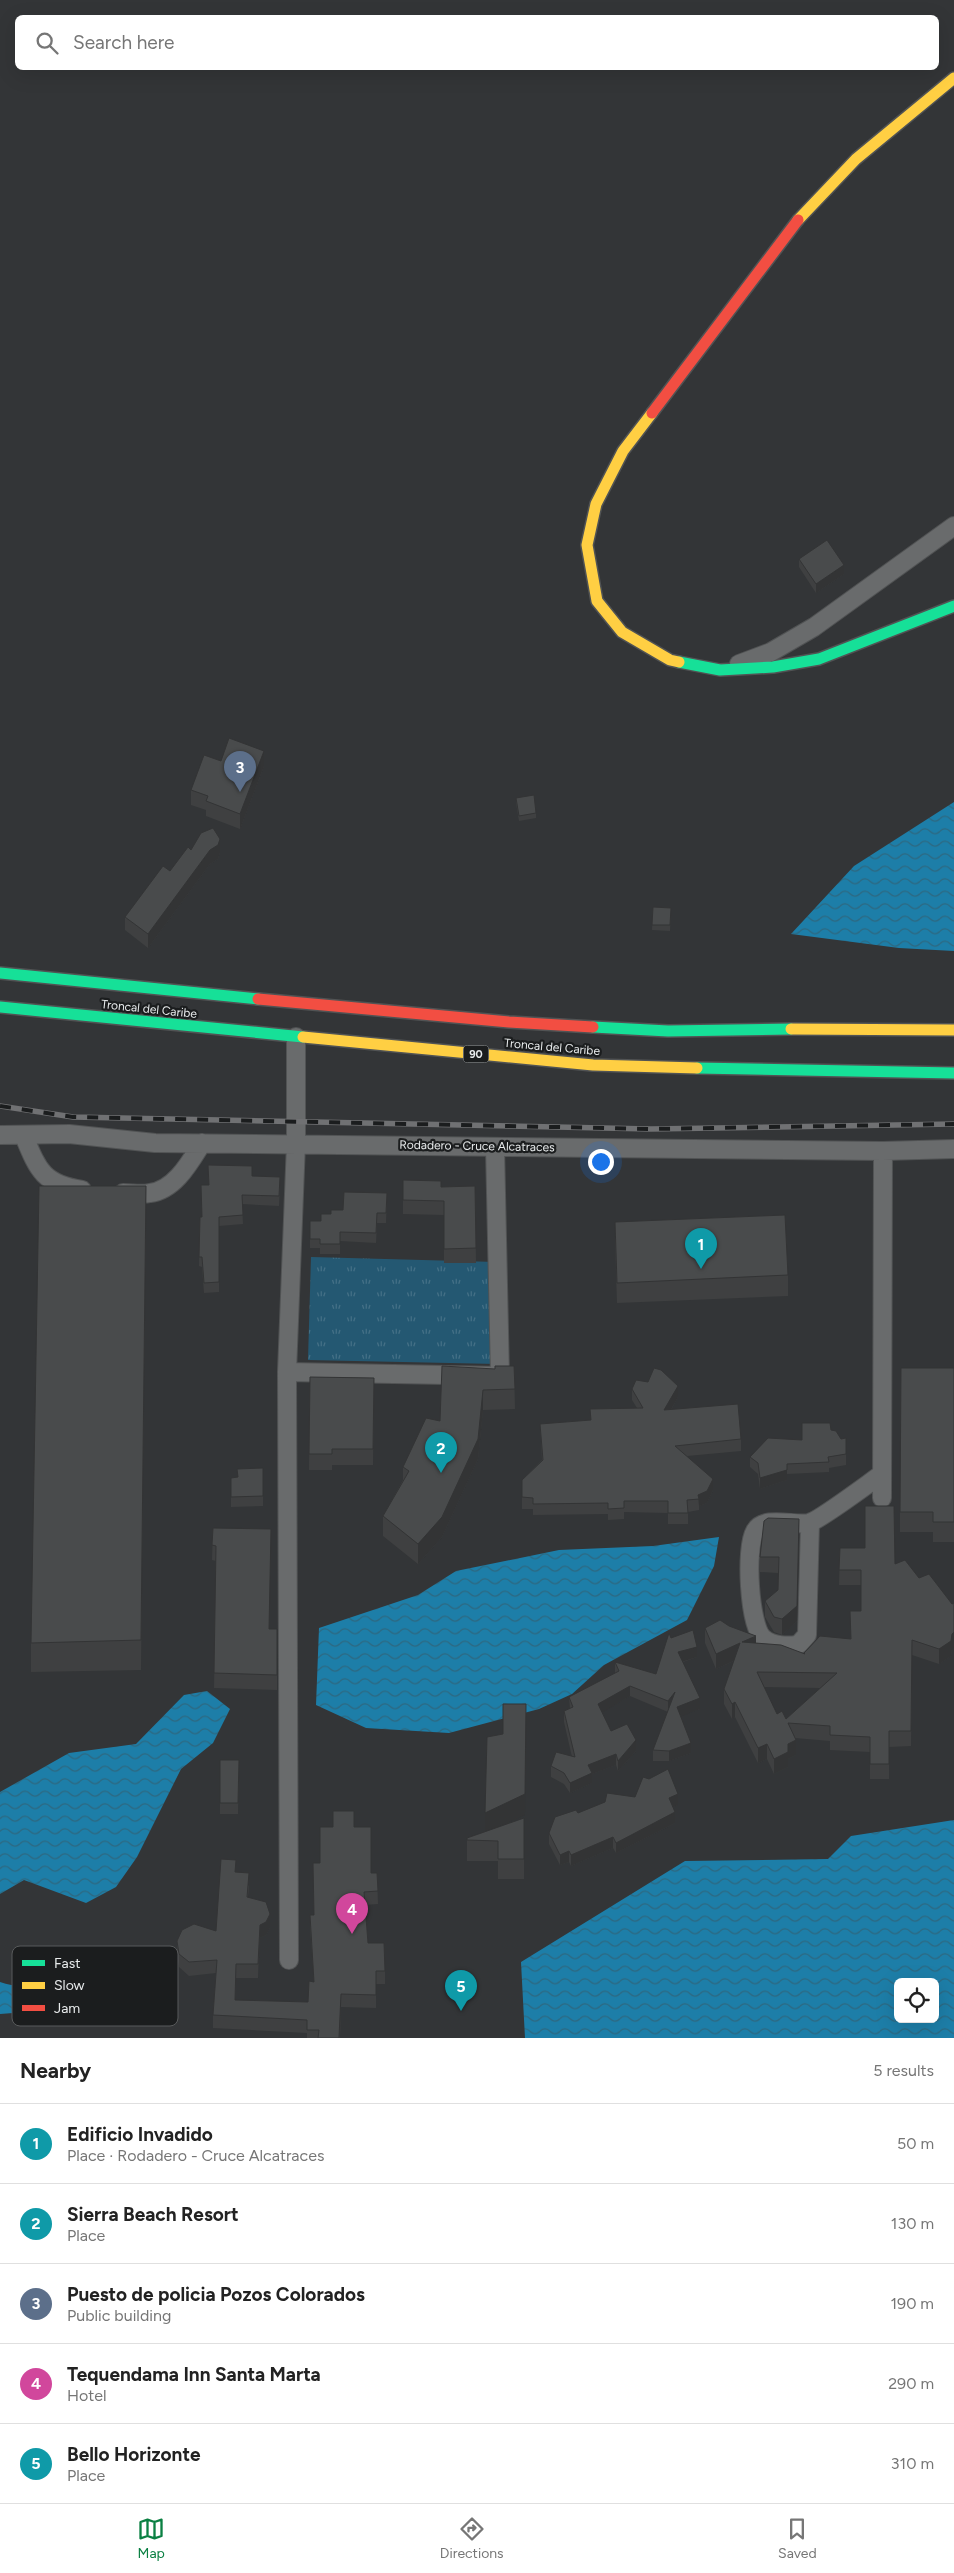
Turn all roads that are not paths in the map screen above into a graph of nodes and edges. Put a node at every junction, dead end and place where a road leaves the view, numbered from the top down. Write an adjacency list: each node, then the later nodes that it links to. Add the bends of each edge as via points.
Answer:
1 (954, 78): 4 (main road, via 856,159 805,211 623,451 596,504 587,545 597,601 622,632 670,660)
2 (954, 526): 4 (street, via 814,627 771,652)
3 (954, 606): 4 (main road, via 819,659 773,667)
4 (720, 670)
5 (0, 973): 7 (main road, Troncal del Caribe, via 509,1022 668,1031)
6 (0, 1007): 8 (main road, Troncal del Caribe / 90)
7 (954, 1030)
8 (296, 1037): 9 (main road, Troncal del Caribe / 90, via 593,1065); 13 (street)
9 (954, 1073)
10 (0, 1135): 11 (street, Rodadero - Cruce Alcatraces)
11 (24, 1136): 12 (street, Rodadero - Cruce Alcatraces, via 69,1134 155,1143); 12 (street, via 37,1167 60,1187 152,1194 172,1183)
12 (202, 1143): 13 (street, Rodadero - Cruce Alcatraces)
13 (296, 1143): 14 (street, Rodadero - Cruce Alcatraces); 17 (street)
14 (495, 1147): 16 (street, Rodadero - Cruce Alcatraces); 17 (street, via 500,1376)
15 (954, 1149): 16 (street, Rodadero - Cruce Alcatraces)
16 (883, 1151): 18 (street)
17 (287, 1372): 21 (street)
18 (882, 1474): 19 (street); 20 (street)
19 (882, 1498)
20 (810, 1522): 20 (street, via 770,1523 761,1525 754,1532 748,1567 755,1626 763,1638 774,1644 799,1644 807,1635)
21 (289, 1960)

